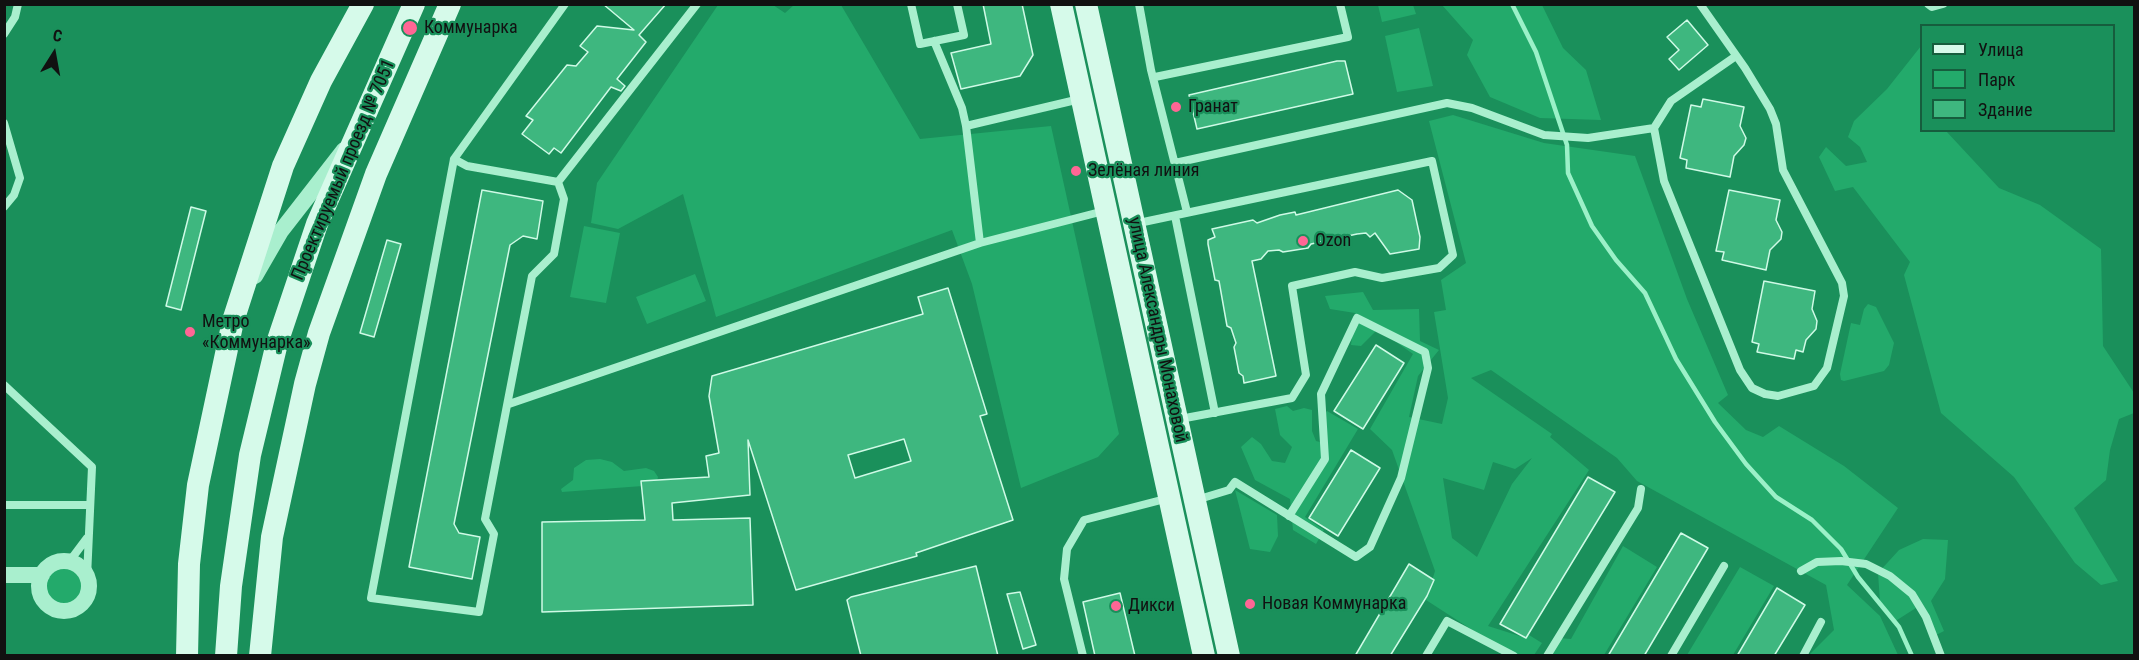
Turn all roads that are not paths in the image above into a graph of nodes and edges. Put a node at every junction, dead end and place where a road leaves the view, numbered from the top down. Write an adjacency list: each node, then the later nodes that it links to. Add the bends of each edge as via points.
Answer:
1 (18, 4): 17 (lane)
2 (363, 4): 36 (main road, via 321,81 283,166)
3 (414, 4): 26 (main road, Проектируемый проезд № 7051)
4 (450, 4): 21 (main road, Проектируемый проезд № 7051)
5 (466, 4): 21 (main road)
6 (565, 4): 27 (lane)
7 (697, 4): 29 (lane)
8 (911, 4): 18 (lane, via 920,44)
9 (957, 4): 18 (lane, via 964,35)
10 (1061, 4): 22 (main road, улица Александры Монаховой)
11 (1086, 4): 22 (main road, улица Александры Монаховой)
12 (1139, 4): 20 (lane)
13 (1340, 4): 20 (lane, via 1348,37)
14 (1700, 4): 19 (lane)
15 (1929, 4): 16 (lane)
16 (1943, 4)
17 (4, 34)
18 (934, 41): 24 (lane)
19 (1736, 56): 25 (lane, via 1671,101); 25 (lane, via 1770,109 1783,170 1842,283 1844,296 1827,368 1814,386 1778,396 1765,394 1752,388 1740,370 1664,181)
20 (1155, 77): 28 (lane)
21 (414, 87): 57 (main road, Проектируемый проезд № 7051, via 356,227 305,384 272,537)
22 (1093, 96): 24 (lane); 31 (main road, улица Александры Монаховой); 34 (main road, улица Александры Монаховой)
23 (4, 123): 30 (lane, via 21,178)
24 (966, 126): 35 (lane)
25 (1654, 128): 28 (lane, via 1588,138 1544,135 1472,108 1447,104)
26 (354, 138): 36 (street, via 281,231); 56 (main road, Проектируемый проезд № 7051, via 317,224 263,393 240,517)
27 (454, 159): 29 (lane, via 467,166); 38 (lane, via 371,598 479,612 494,534 485,519)
28 (1175, 163): 32 (lane)
29 (558, 183): 38 (lane, via 564,199 554,254 532,276)
30 (4, 207)
31 (1106, 210): 35 (lane); 42 (main road, улица Александры Монаховой)
32 (1187, 212): 33 (lane); 39 (lane, via 1432,161 1453,255 1439,268 1382,278 1355,272 1292,286 1306,375 1292,398)
33 (1174, 216): 34 (lane); 39 (lane)
34 (1134, 224): 40 (main road, улица Александры Монаховой)
35 (980, 243): 38 (lane)
36 (233, 321): 55 (main road, via 198,485 189,564)
37 (4, 385): 45 (lane, via 92,467)
38 (509, 404)
39 (1215, 412): 40 (lane)
40 (1177, 420): 43 (main road, улица Александры Монаховой)
41 (1641, 489): 63 (lane, via 1638,508)
42 (1169, 498): 58 (lane, via 1084,520 1067,549 1064,579); 59 (main road, улица Александры Монаховой)
43 (1195, 501): 46 (lane, via 1229,490 1235,482); 60 (main road, улица Александры Монаховой)
44 (4, 505): 45 (lane)
45 (90, 505): 47 (lane)
46 (1289, 516): 46 (lane, via 1325,459 1321,394 1357,318 1425,352 1428,368 1401,478 1370,547 1356,557)
47 (89, 535): 48 (lane); 53 (lane)
48 (69, 562): 52 (street, via 52,564); 53 (street)
49 (1724, 566): 64 (lane)
50 (1801, 571): 66 (lane, via 1816,562 1841,561 1866,564 1890,576 1912,594)
51 (4, 575): 52 (street)
52 (42, 575): 53 (street, via 42,600 63,611 85,601)
53 (87, 577)
54 (1821, 622): 65 (lane)
55 (187, 656)
56 (226, 656)
57 (260, 656)
58 (1083, 656)
59 (1204, 656)
60 (1229, 656)
61 (1426, 656): 62 (lane, via 1447,621)
62 (1514, 656)
63 (1546, 656)
64 (1671, 656)
65 (1803, 656)
66 (1941, 656)

